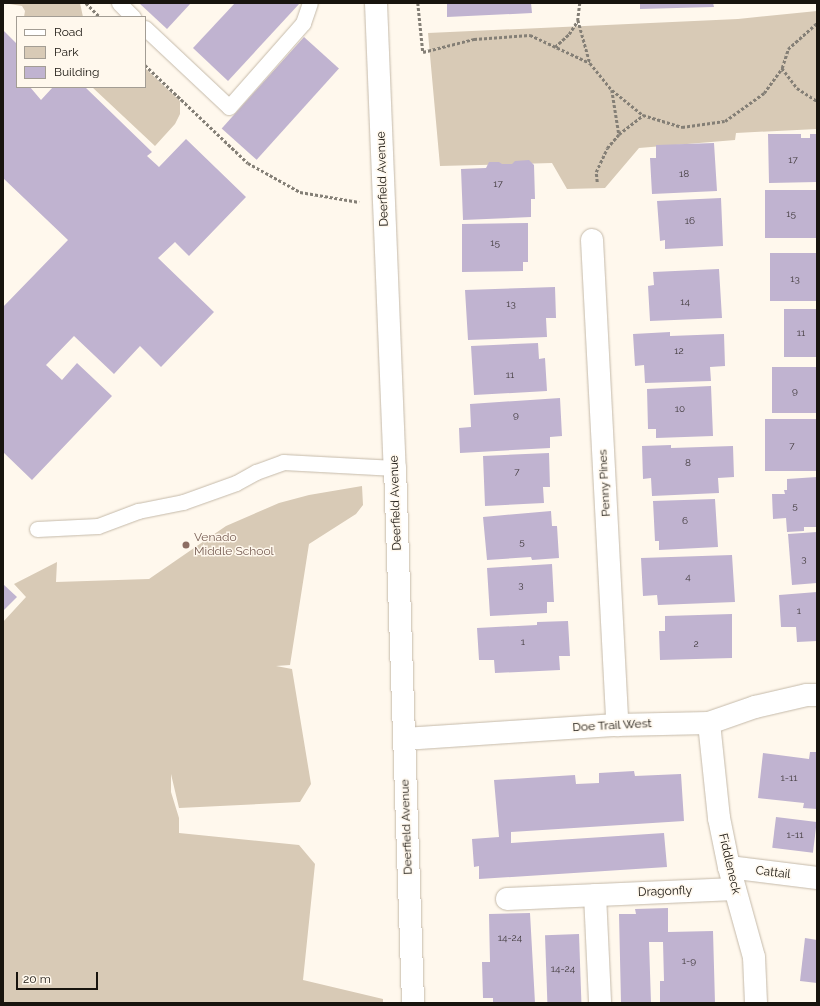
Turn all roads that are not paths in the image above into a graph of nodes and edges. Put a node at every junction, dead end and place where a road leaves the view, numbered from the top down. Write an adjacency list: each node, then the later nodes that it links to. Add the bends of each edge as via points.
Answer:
1 (119, 3): 4 (lane)
2 (310, 3): 5 (lane, via 304,23 228,107)
3 (376, 3): 7 (street, Deerfield Avenue)
4 (132, 16)
5 (146, 29)
6 (592, 240): 11 (street, Penny Pines)
7 (395, 468): 8 (lane, via 283,462 236,483 182,502 138,511 98,526); 12 (street, Deerfield Avenue)
8 (37, 529)
9 (817, 695): 10 (street, Doe Trail West, via 807,694 755,707)
10 (709, 723): 11 (street, Doe Trail West); 13 (street, Fiddleneck, via 719,818)
11 (618, 725): 12 (street, Doe Trail West)
12 (404, 739): 18 (street, Deerfield Avenue)
13 (729, 867): 14 (street, Cattail); 15 (street, Fiddleneck)
14 (817, 878)
15 (735, 889): 16 (street, Dragonfly); 20 (street, Fiddleneck, via 754,956)
16 (595, 895): 17 (street, Dragonfly); 19 (street)
17 (507, 899)
18 (413, 1003)
19 (600, 1003)
20 (756, 1003)

